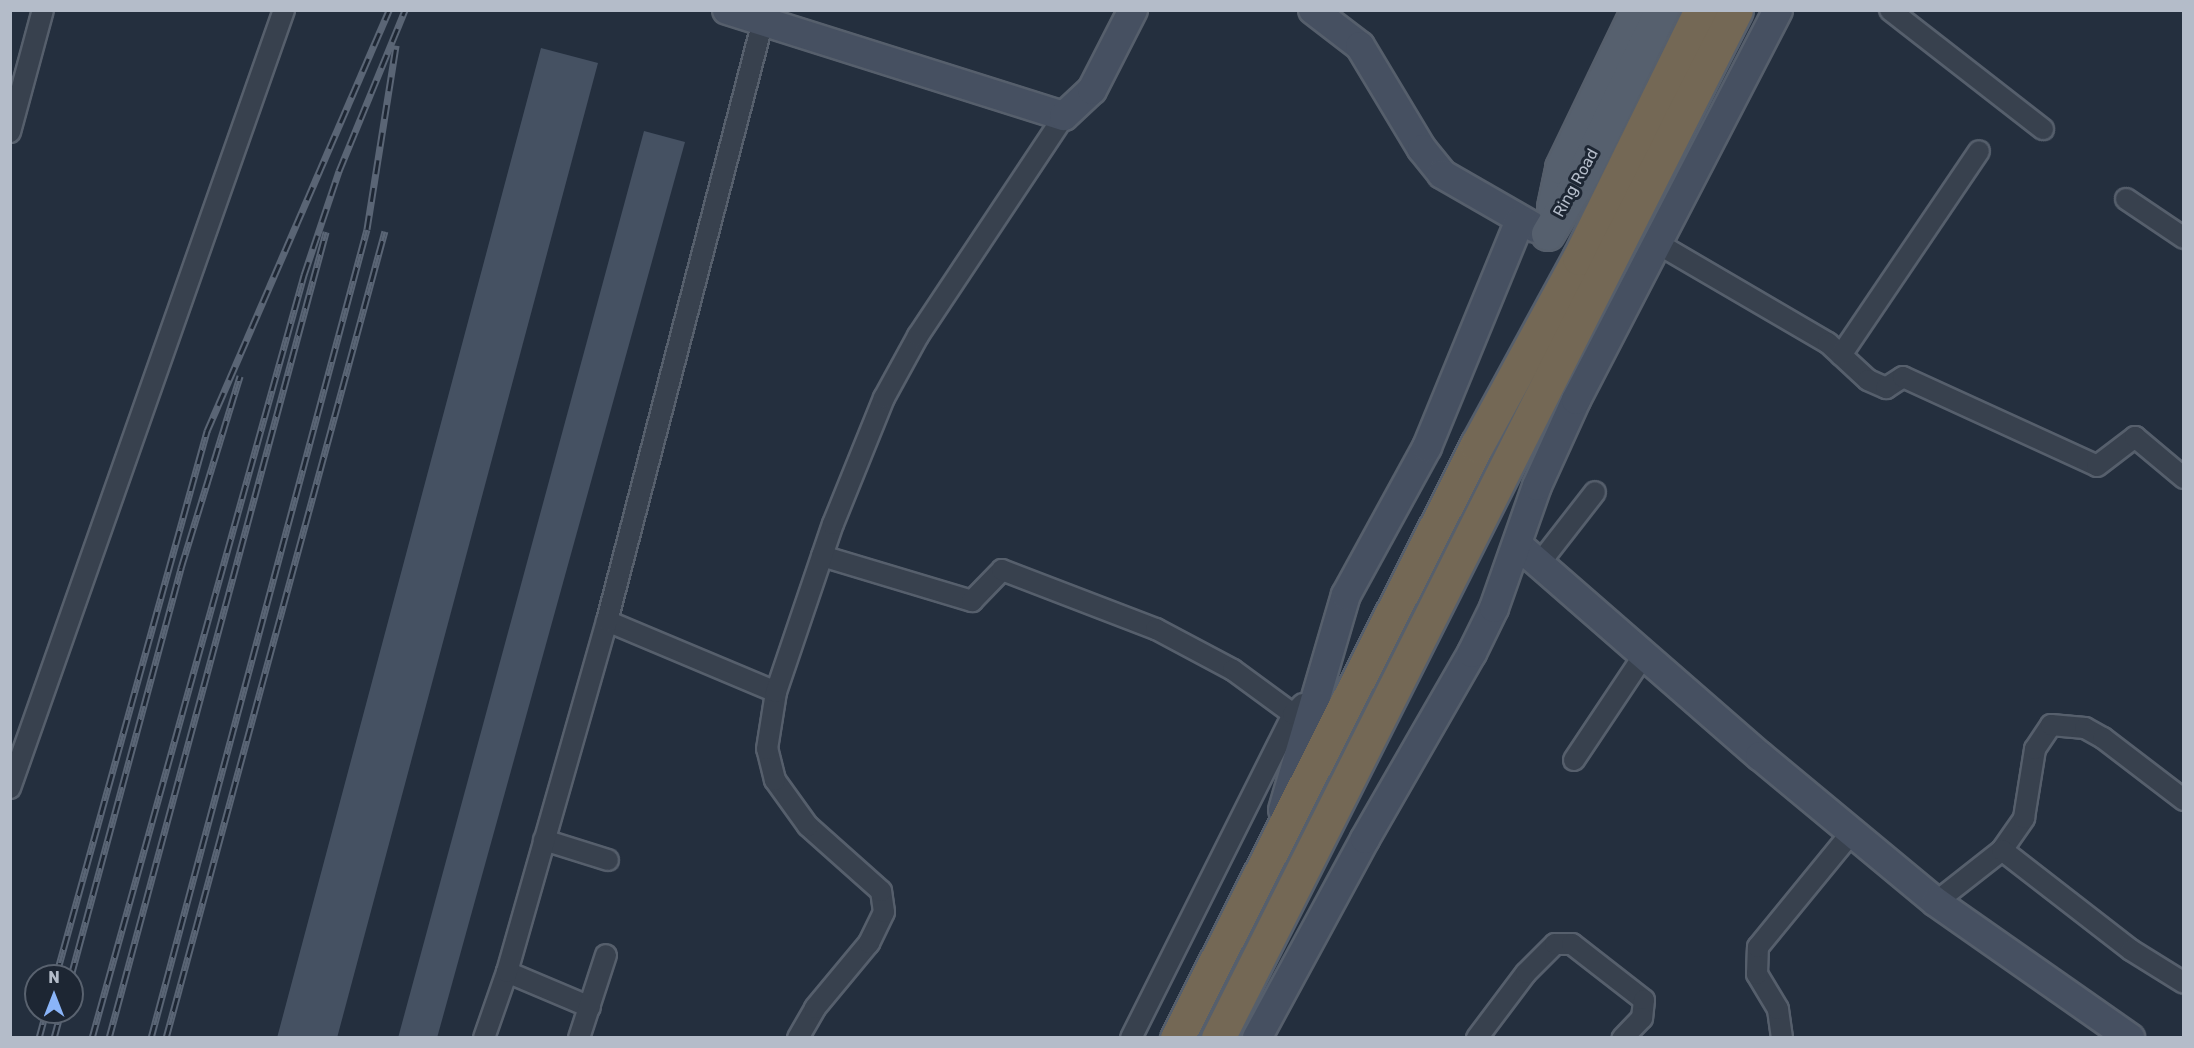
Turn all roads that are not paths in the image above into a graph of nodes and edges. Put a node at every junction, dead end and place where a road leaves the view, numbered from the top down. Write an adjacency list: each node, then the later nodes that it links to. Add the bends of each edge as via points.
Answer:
1 (43, 10): 13 (street)
2 (284, 10): 35 (street)
3 (728, 10): 12 (street)
4 (1133, 10): 14 (street, via 1092,90)
5 (1313, 10): 19 (street, via 1360,46 1422,149 1442,174)
6 (1638, 10): 20 (main road, Ring Road, via 1562,168)
7 (1662, 10): 20 (main road, Ring Road, via 1583,175)
8 (1701, 10): 23 (highway)
9 (1736, 10): 53 (highway, via 1414,656)
10 (1778, 10): 22 (street)
11 (1890, 10): 15 (street)
12 (763, 21): 14 (street); 29 (street)
13 (16, 84): 16 (street)
14 (1064, 116): 28 (street, via 912,346 884,398)
15 (2043, 129)
16 (10, 132)
17 (1979, 151): 24 (street)
18 (2126, 199): 21 (street)
19 (1520, 220): 20 (street); 31 (street, via 1427,447 1346,595)
20 (1548, 234): 23 (main road)
21 (2184, 238)
22 (1655, 242): 24 (street); 27 (street, via 1537,486)
23 (1579, 258): 39 (highway, via 1477,445)
24 (1841, 355): 25 (street, via 1868,380 1886,388 1903,377 2097,466 2135,436)
25 (2184, 478)
26 (1595, 492): 27 (street)
27 (1529, 555): 30 (street); 47 (street, via 1365,839)
28 (822, 556): 32 (street); 33 (street, via 972,601 1002,570 1156,629 1233,670)
29 (607, 621): 32 (street); 38 (street)
30 (1644, 655): 34 (street); 37 (street)
31 (1316, 691): 33 (street); 39 (street)
32 (776, 692): 50 (street, via 766,749 775,780 808,826 880,891 884,912 870,943 815,1008)
33 (1293, 714): 51 (street)
34 (1574, 760)
35 (10, 788)
36 (2184, 800): 40 (street, via 2103,738 2085,729 2051,725 2035,749 2024,818)
37 (1852, 832): 42 (street); 56 (street, via 1758,947 1757,974 1778,1009)
38 (544, 840): 41 (street); 44 (street)
39 (1272, 849): 52 (highway)
40 (2002, 850): 42 (street); 45 (street, via 2131,950)
41 (608, 860)
42 (1936, 902): 57 (street)
43 (606, 955): 46 (street)
44 (507, 972): 46 (street); 48 (street)
45 (2184, 983)
46 (590, 1007): 49 (street)
47 (1258, 1037)
48 (484, 1038)
49 (579, 1038)
50 (798, 1038)
51 (1131, 1038)
52 (1177, 1038)
53 (1218, 1038)
54 (1477, 1038): 55 (street, via 1526,973 1555,945 1572,945 1644,1000 1642,1018)
55 (1623, 1038)
56 (1782, 1038)
57 (2130, 1038)

